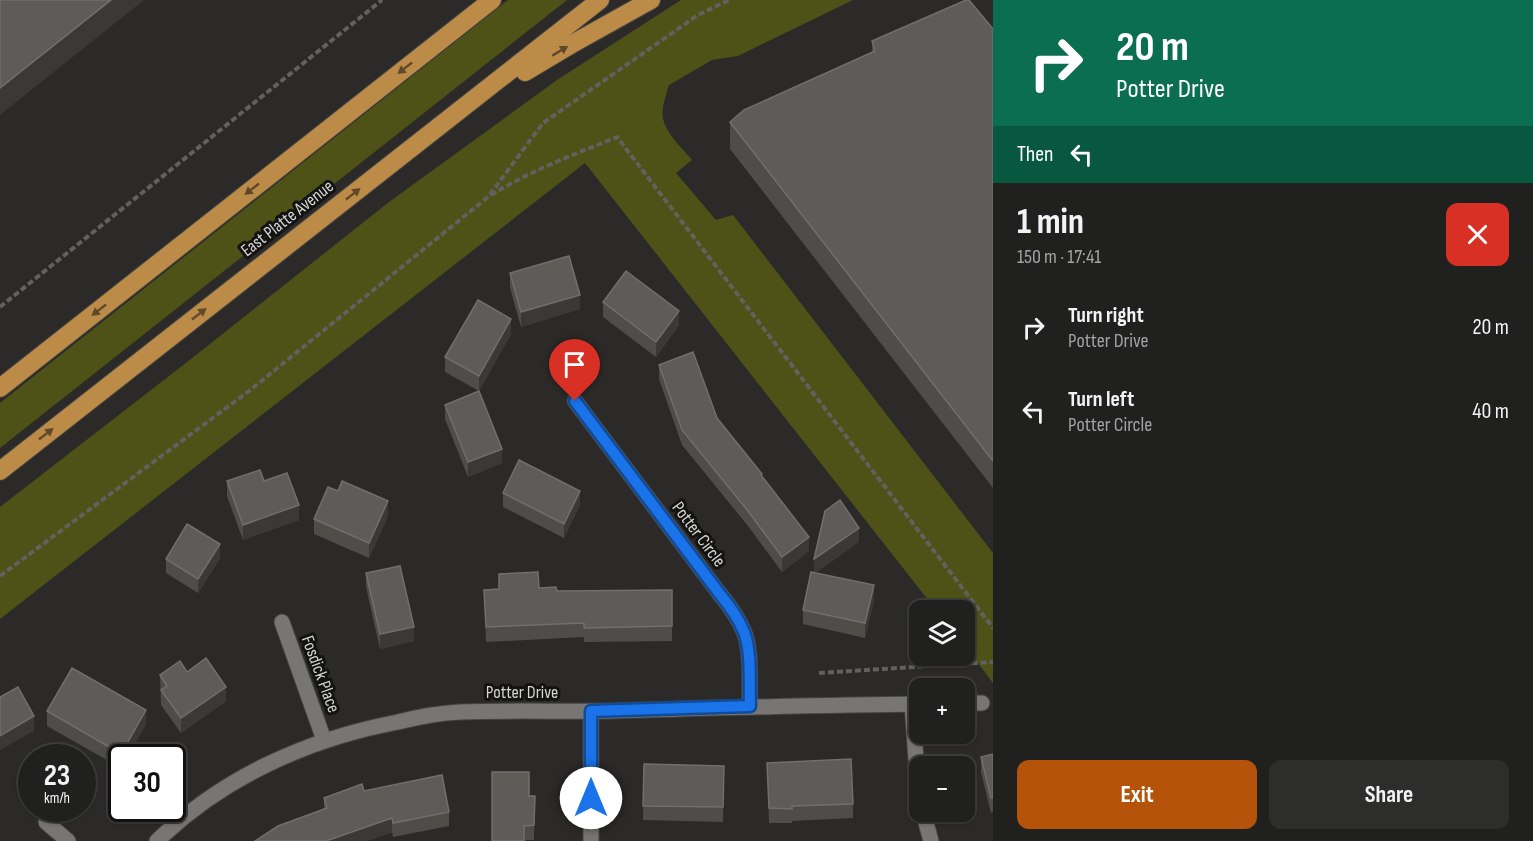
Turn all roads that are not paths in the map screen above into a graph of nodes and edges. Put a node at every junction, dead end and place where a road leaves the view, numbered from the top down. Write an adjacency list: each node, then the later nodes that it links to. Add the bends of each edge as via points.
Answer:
1 (479, 0): 5 (highway)
2 (492, 0): 5 (highway)
3 (600, 0): 6 (highway, East Platte Avenue)
4 (651, 0): 6 (highway, one-way to 4)
5 (451, 32): 7 (highway, one-way to 7)
6 (457, 114): 9 (highway, East Platte Avenue, one-way to 6)
7 (0, 388)
8 (575, 401): 14 (street, Potter Circle, via 733,609 745,634)
9 (0, 471)
10 (282, 622): 16 (street, Fosdick Place)
11 (975, 703): 12 (street)
12 (982, 703)
13 (909, 704): 14 (street, Potter Drive)
14 (750, 706): 15 (street, Potter Drive)
15 (591, 711): 16 (street, Potter Drive, via 432,714); 21 (street)
16 (324, 740): 20 (street, Potter Drive, via 242,777)
17 (46, 822): 19 (street)
18 (926, 822): 22 (street)
19 (68, 841)
20 (157, 841)
21 (591, 841)
22 (931, 841)

